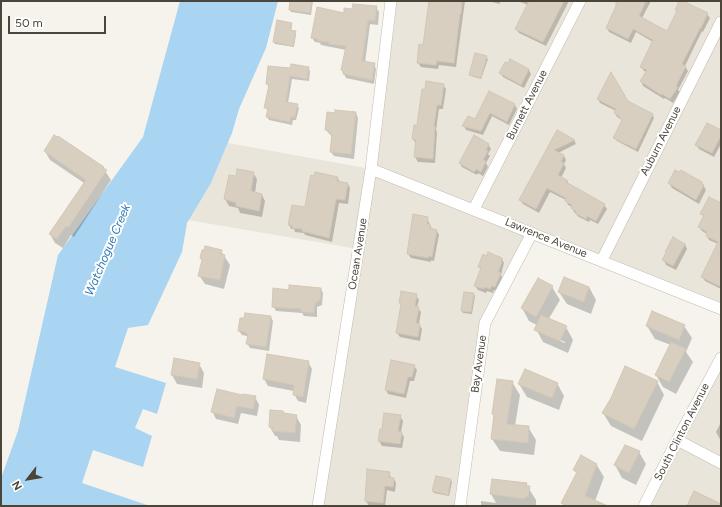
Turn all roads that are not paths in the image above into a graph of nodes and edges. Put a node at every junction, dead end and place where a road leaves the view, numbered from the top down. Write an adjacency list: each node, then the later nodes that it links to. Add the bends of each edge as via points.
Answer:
1 (391, 1): 4 (street, Ocean Avenue)
2 (580, 1): 5 (street, Burnett Avenue)
3 (721, 22): 7 (street, Auburn Avenue)
4 (371, 169): 5 (street, Lawrence Avenue); 12 (street, Ocean Avenue)
5 (474, 210): 6 (street, Lawrence Avenue)
6 (532, 233): 7 (street, Lawrence Avenue); 13 (street, Bay Avenue, via 485,323)
7 (602, 260): 8 (street, Lawrence Avenue)
8 (721, 309)
9 (721, 358): 10 (street, South Clinton Avenue)
10 (677, 440): 11 (street); 14 (street, South Clinton Avenue)
11 (721, 463)
12 (318, 506)
13 (460, 506)
14 (644, 506)

